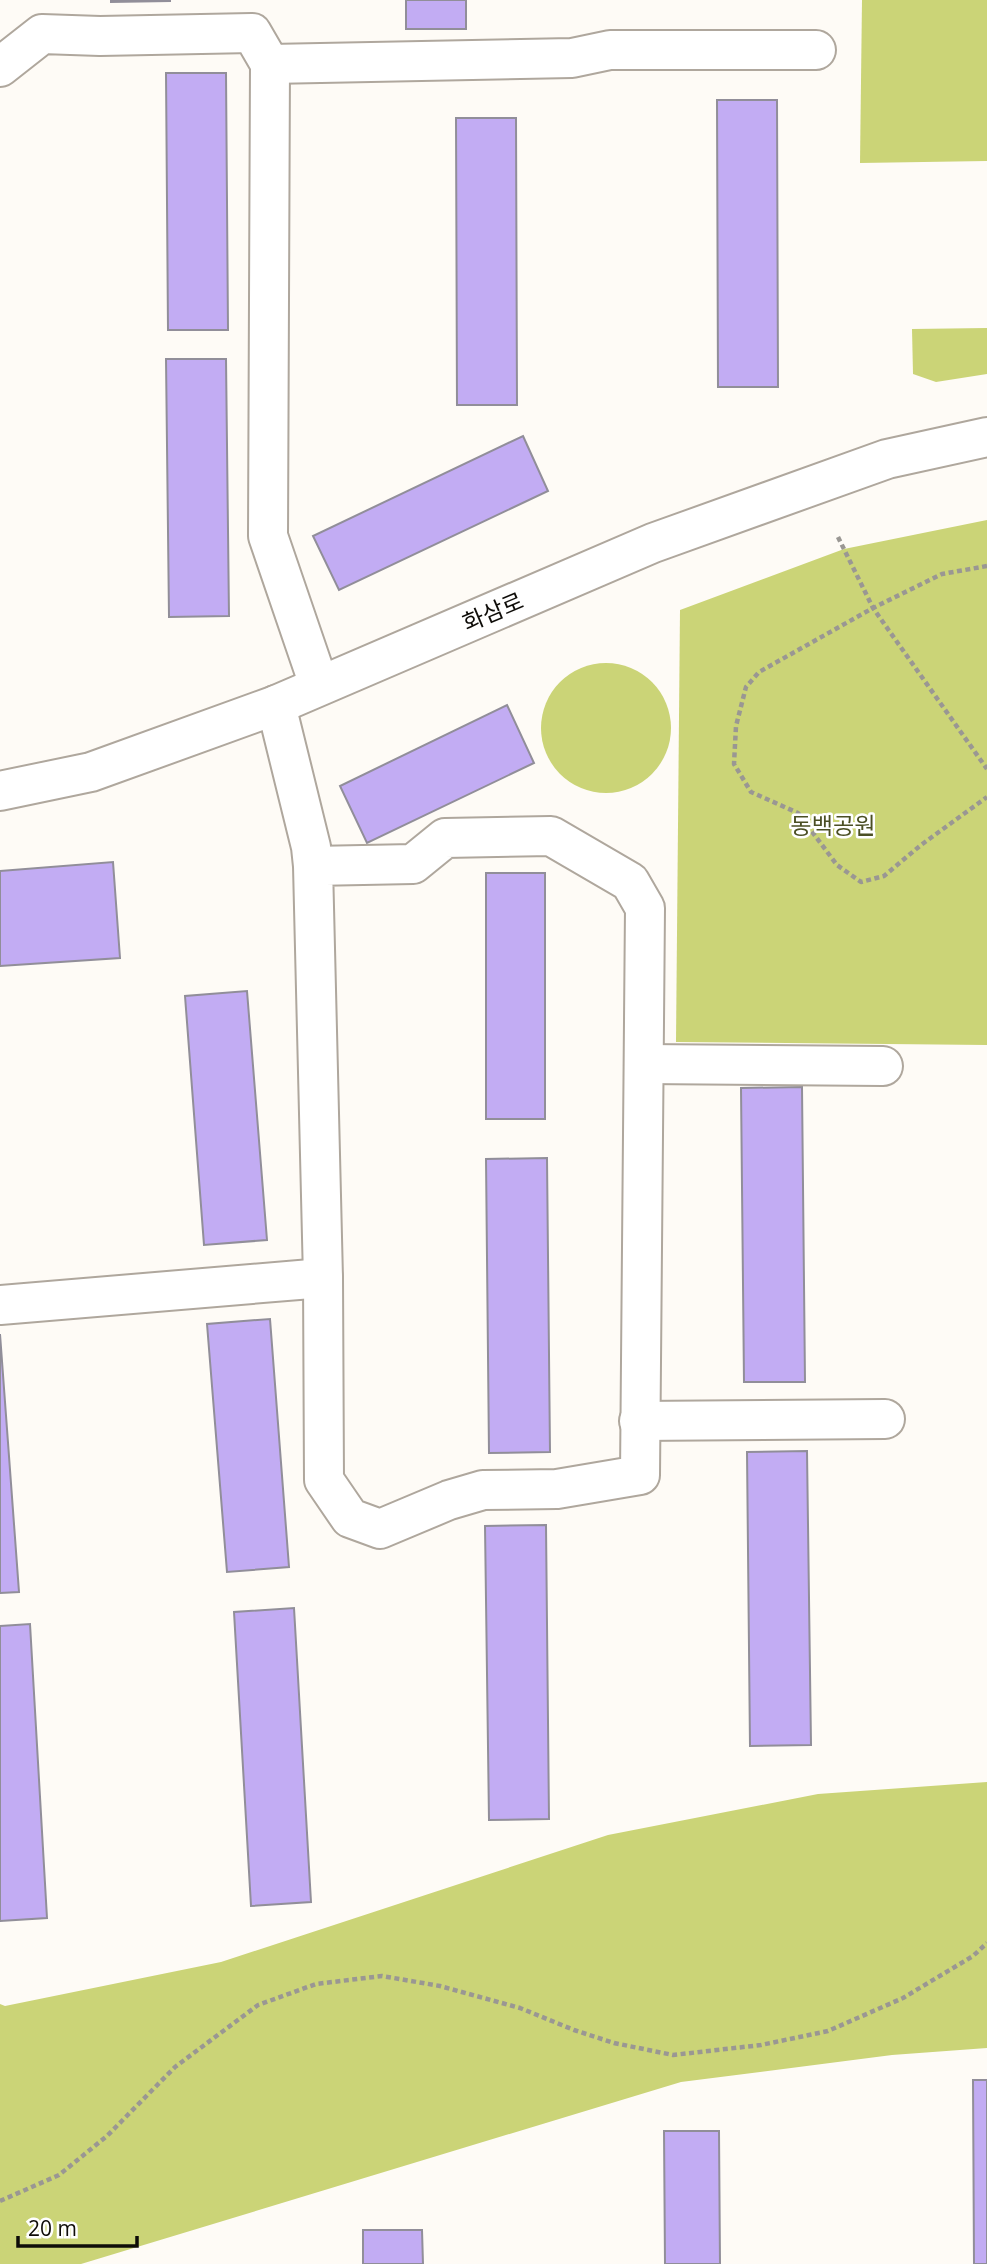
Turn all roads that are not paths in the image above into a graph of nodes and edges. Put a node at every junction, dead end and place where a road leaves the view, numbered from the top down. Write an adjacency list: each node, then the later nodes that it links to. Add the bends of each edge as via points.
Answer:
1 (816, 50): 2 (street, via 610,50 572,58)
2 (270, 64): 3 (street, via 252,33 42,34); 5 (street, via 268,536)
3 (0, 66)
4 (987, 437): 5 (street, 화삼로, via 887,459 653,543)
5 (319, 685): 6 (street, 화삼로)
6 (276, 705): 7 (street, 화삼로, via 91,772); 8 (street)
7 (0, 791)
8 (313, 866): 9 (street, via 413,864 445,838 551,836 630,882 645,908); 11 (street)
9 (644, 1063): 10 (street); 14 (street)
10 (883, 1066)
11 (323, 1278): 12 (street); 14 (street, via 324,1480 349,1518 380,1529 483,1490 557,1489 640,1475)
12 (0, 1305)
13 (885, 1419): 14 (street)
14 (639, 1421)

